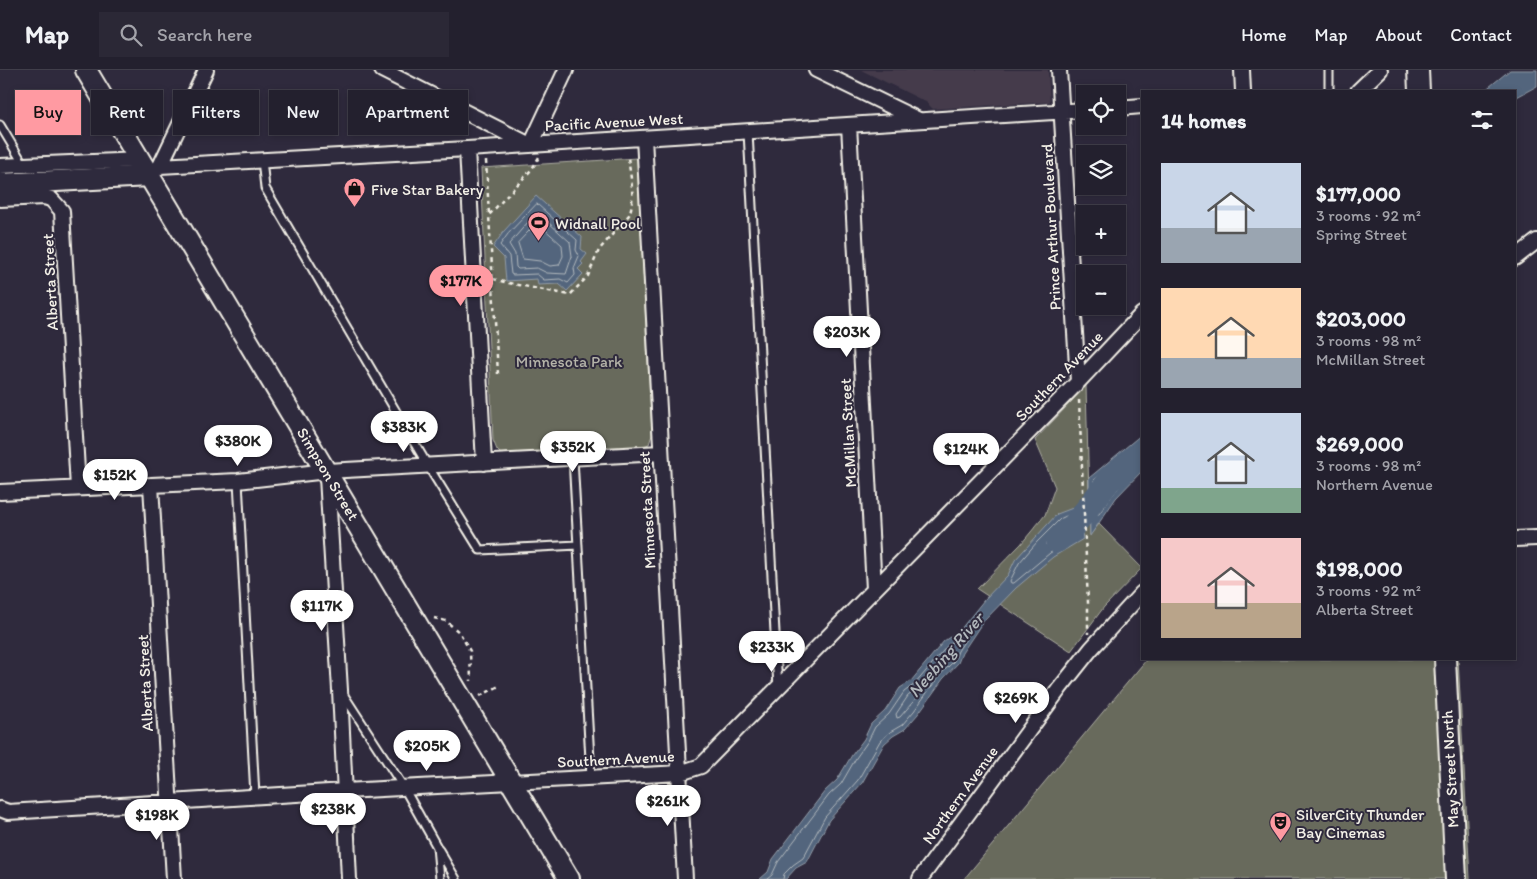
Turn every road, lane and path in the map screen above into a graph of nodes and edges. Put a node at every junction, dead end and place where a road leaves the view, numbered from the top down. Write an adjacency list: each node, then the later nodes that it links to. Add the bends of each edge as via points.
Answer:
1 (86, 70): 32 (main road, Simpson Street)
2 (206, 70): 32 (street)
3 (382, 70): 24 (street)
4 (566, 70): 24 (street)
5 (816, 70): 19 (street)
6 (1059, 70): 18 (street, Prince Arthur Boulevard)
7 (1242, 70): 11 (street)
8 (1330, 70): 12 (lane)
9 (1380, 70): 13 (street)
10 (1418, 70): 14 (main road)
11 (1243, 90)
12 (1329, 90)
13 (1359, 90)
14 (1419, 90)
15 (1141, 106): 16 (street)
16 (1126, 107)
17 (1076, 111): 18 (street, Pacific Avenue West)
18 (1062, 112): 19 (street, Pacific Avenue West); 41 (street, Prince Arthur Boulevard)
19 (921, 121): 21 (street, Pacific Avenue West)
20 (0, 125): 30 (lane)
21 (849, 125): 22 (street, Pacific Avenue West); 54 (street, McMillan Street)
22 (748, 132): 23 (street, Pacific Avenue West); 63 (lane)
23 (644, 138): 24 (street, Pacific Avenue West); 42 (street, Minnesota Street)
24 (531, 145): 25 (street, Pacific Avenue West)
25 (467, 150): 29 (street, Pacific Avenue West); 44 (street)
26 (539, 157): 35 (path, via 532,169)
27 (628, 157): 38 (path, via 632,199 629,215 599,250 588,276 570,294)
28 (486, 159): 35 (path)
29 (262, 160): 32 (street, Pacific Avenue West); 45 (lane, via 265,188)
30 (24, 165): 31 (street, Pacific Avenue West); 32 (street, Pacific Avenue West)
31 (0, 166)
32 (150, 167): 33 (main road, via 40,182); 46 (main road, Simpson Street)
33 (0, 184)
34 (0, 199): 49 (street, Alberta Street, via 44,197 51,199 62,211)
35 (489, 214): 38 (path)
36 (1537, 241): 37 (street)
37 (1516, 257)
38 (493, 279): 40 (path)
39 (1141, 315): 41 (street, Southern Avenue)
40 (498, 374)
41 (1078, 388): 54 (street, Southern Avenue); 59 (path, via 1088,603)
42 (661, 453): 43 (street); 66 (street, Minnesota Street)
43 (573, 458): 44 (street); 53 (lane)
44 (484, 463): 45 (street)
45 (428, 466): 46 (street); 53 (lane, via 480,550)
46 (327, 471): 47 (street); 64 (street); 68 (main road, Simpson Street)
47 (238, 481): 48 (street); 71 (lane)
48 (151, 485): 49 (street); 72 (street, Alberta Street)
49 (78, 488): 50 (street)
50 (0, 492)
51 (1537, 538): 52 (street)
52 (1516, 539)
53 (578, 545): 67 (lane)
54 (874, 589): 63 (street, Southern Avenue)
55 (1141, 594): 59 (street, Northern Avenue)
56 (434, 618): 58 (path, via 446,621 460,633)
57 (474, 649): 58 (path)
58 (470, 651): 61 (path)
59 (1087, 654): 81 (street, Northern Avenue)
60 (1445, 660): 82 (main road, May Street North)
61 (471, 681)
62 (499, 686): 65 (path)
63 (778, 688): 66 (street, Southern Avenue, via 701,766)
64 (340, 690): 69 (lane); 70 (street)
65 (480, 696)
66 (680, 773): 67 (street, Southern Avenue); 80 (street, Minnesota Street)
67 (591, 777): 68 (street, Southern Avenue)
68 (510, 782): 69 (street, Southern Avenue); 79 (main road, Simpson Street)
69 (404, 788): 70 (street, Southern Avenue); 74 (lane)
70 (345, 791): 71 (street, Southern Avenue); 76 (street)
71 (255, 796): 72 (street, Southern Avenue)
72 (170, 801): 73 (street, Southern Avenue, via 8,812); 75 (street, Alberta Street)
73 (0, 809)
74 (437, 847): 77 (lane); 78 (lane)
75 (174, 879)
76 (349, 879)
77 (440, 879)
78 (456, 879)
79 (569, 879)
80 (685, 879)
81 (920, 879)
82 (1456, 879)

